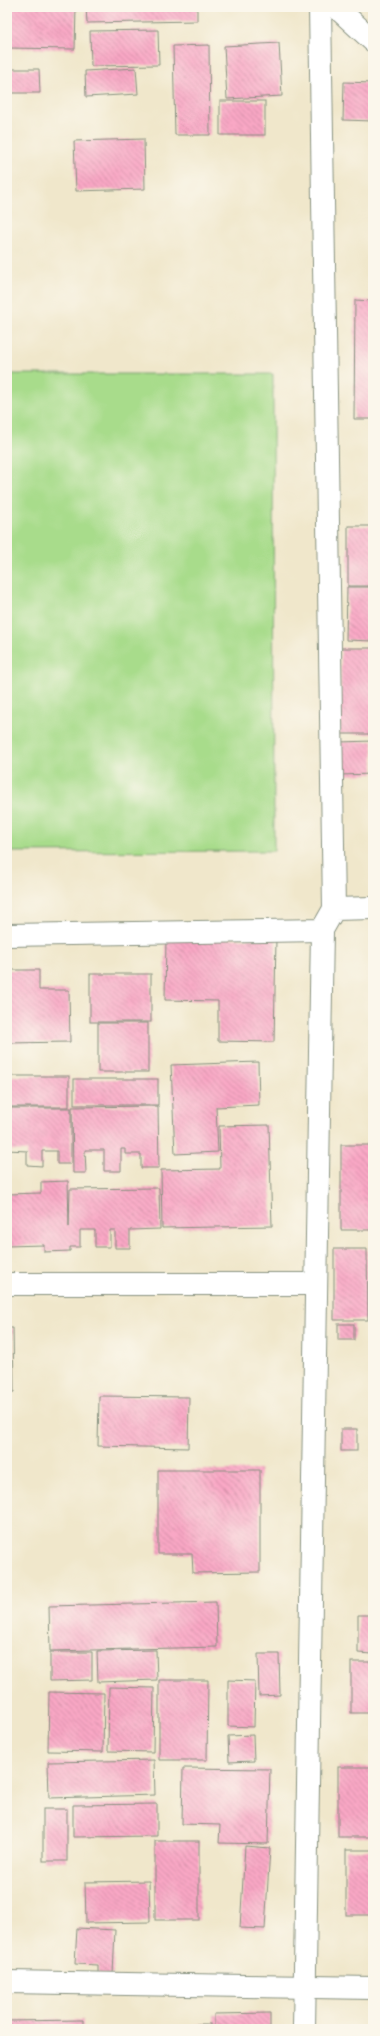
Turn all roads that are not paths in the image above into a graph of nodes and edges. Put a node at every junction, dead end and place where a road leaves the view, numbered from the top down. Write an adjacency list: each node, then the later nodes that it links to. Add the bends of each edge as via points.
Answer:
1 (320, 7): 5 (street)
2 (336, 7): 3 (street)
3 (373, 41)
4 (373, 908): 5 (street)
5 (334, 909): 6 (street)
6 (322, 930): 7 (street); 9 (street)
7 (7, 935)
8 (7, 1284): 9 (street)
9 (316, 1284): 11 (street)
10 (7, 1982): 11 (street)
11 (304, 1988): 12 (street); 13 (street)
12 (373, 1988)
13 (304, 2029)

